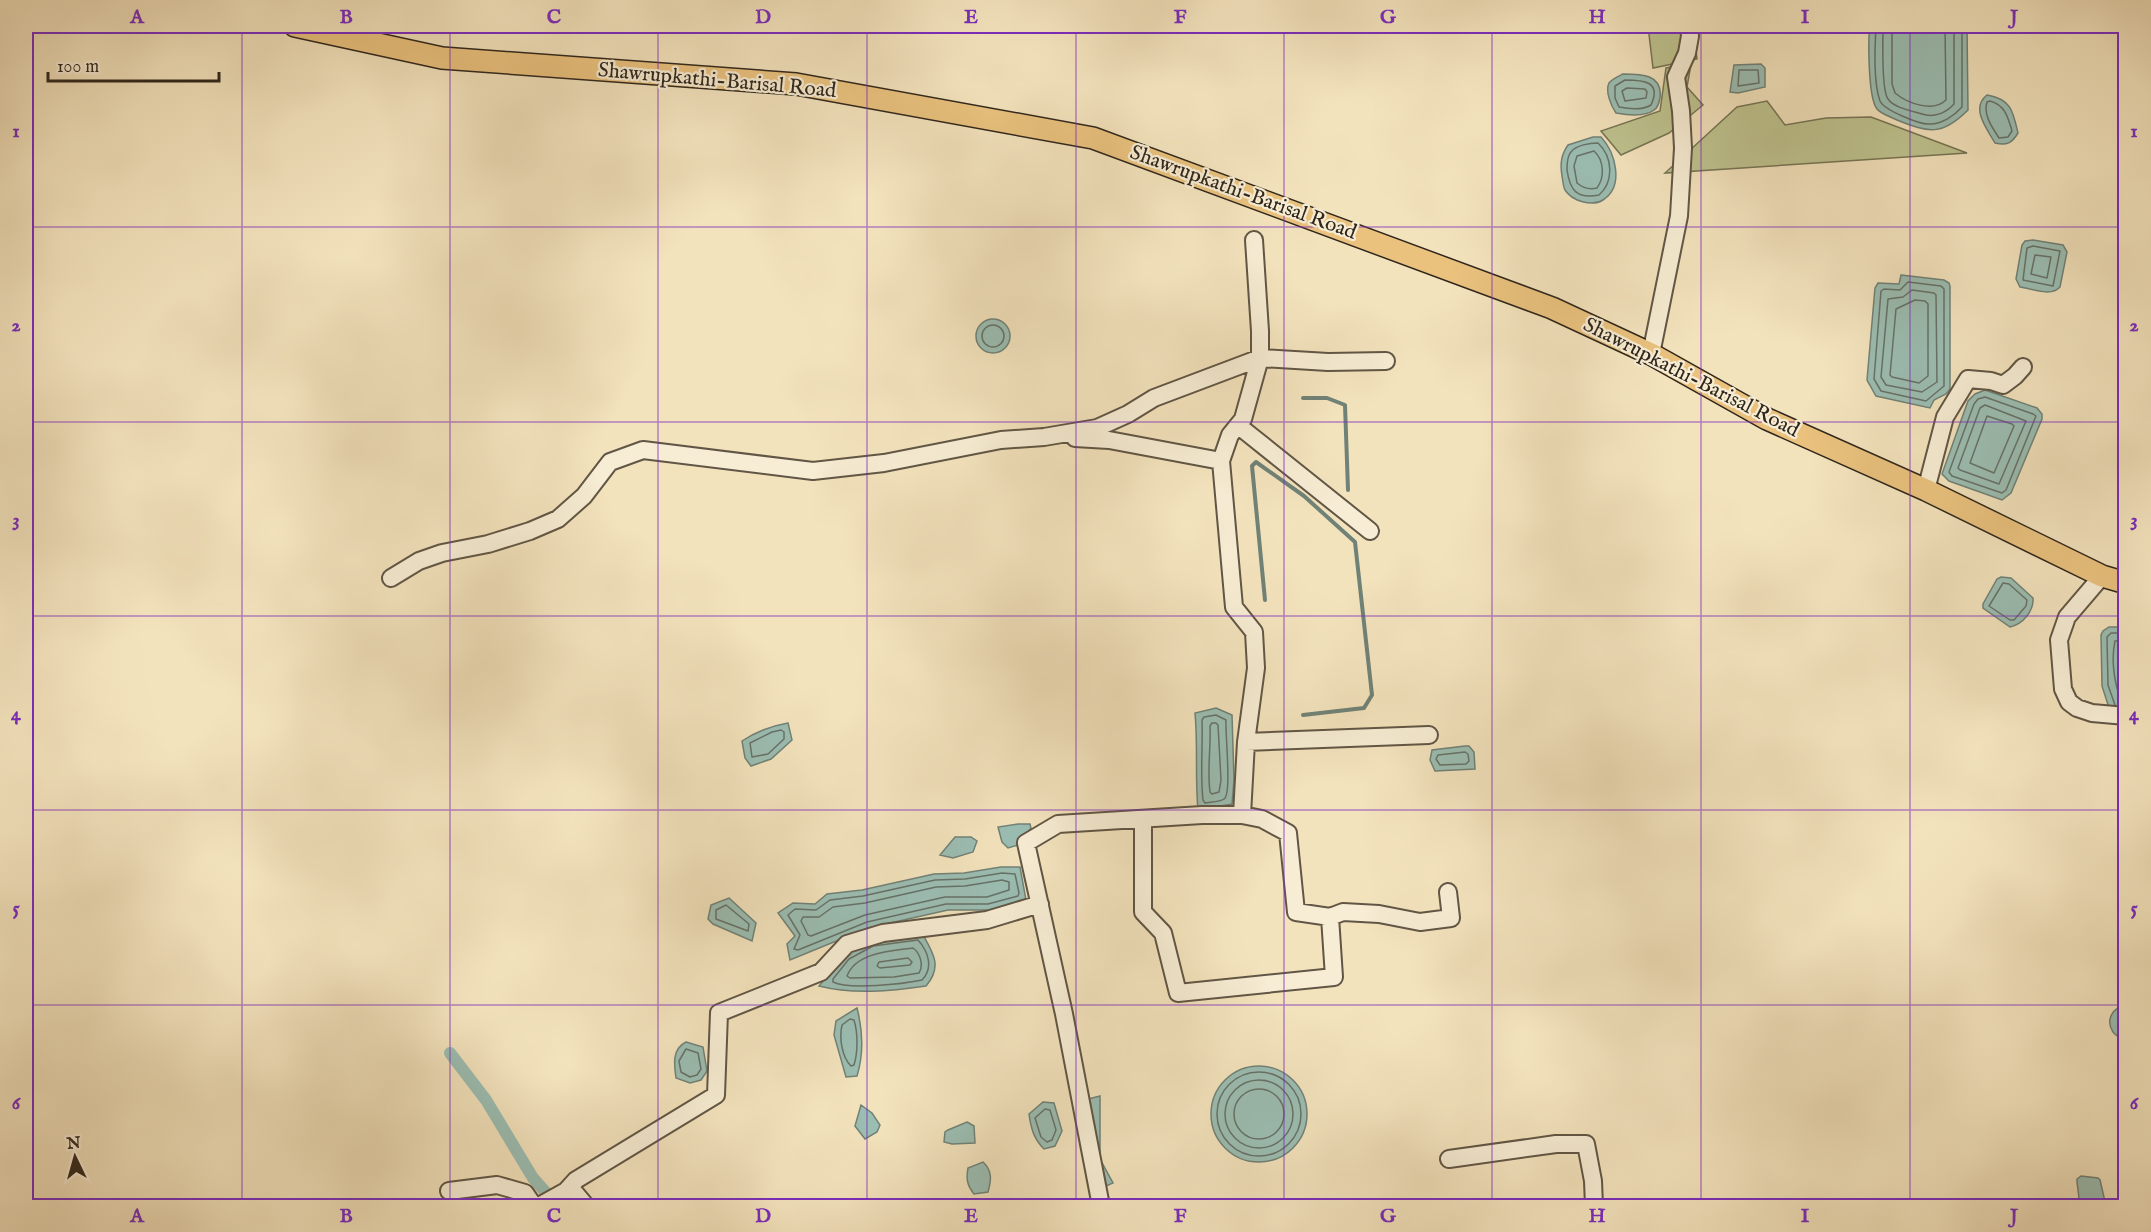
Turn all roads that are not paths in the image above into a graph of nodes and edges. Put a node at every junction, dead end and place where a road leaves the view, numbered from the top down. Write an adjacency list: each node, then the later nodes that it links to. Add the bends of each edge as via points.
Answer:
1 (295, 26): 4 (main road, Shawrupkathi-Barisal Road, via 442,58 796,84 1093,138 1552,308)
2 (1689, 26): 4 (street, via 1687,53 1677,77 1683,148 1679,216)
3 (1254, 240): 5 (street)
4 (1651, 354): 11 (main road, Shawrupkathi-Barisal Road, via 1767,420)
5 (1260, 358): 6 (street); 9 (street, via 1154,398 1097,428); 10 (street, via 1243,419 1230,435)
6 (1386, 361)
7 (2023, 367): 11 (street, via 2003,385 1968,379 1945,417)
8 (1245, 431): 12 (street)
9 (1044, 437): 10 (street, via 1109,440); 14 (street, via 1001,440 884,463 813,471 643,450 610,462 584,496 558,519 488,544 419,561)
10 (1221, 461): 18 (street, via 1234,607 1254,632 1256,668)
11 (1926, 490): 13 (main road, Shawrupkathi-Barisal Road)
12 (1370, 531)
13 (2102, 576): 15 (main road, Shawrupkathi-Barisal Road); 16 (street, via 2067,617 2059,640 2063,689 2077,708)
14 (391, 578)
15 (2126, 583)
16 (2126, 716)
17 (1429, 735): 18 (street)
18 (1246, 742): 19 (street)
19 (1242, 815): 20 (street); 23 (street, via 1262,819 1288,834 1296,912)
20 (1143, 819): 22 (street, via 1058,824 1026,843); 23 (street, via 1143,912 1163,933 1179,993 1334,977)
21 (1448, 892): 23 (street, via 1451,918 1420,922 1343,912)
22 (1040, 904): 25 (street, via 987,921 883,933 847,944 821,972 719,1013 716,1095 594,1168); 29 (street)
23 (1330, 917)
24 (1449, 1159): 30 (street, via 1556,1144 1586,1144)
25 (568, 1189): 27 (street); 28 (street)
26 (449, 1191): 27 (street, via 497,1185 525,1193)
27 (539, 1206)
28 (586, 1206)
29 (1101, 1206)
30 (1594, 1206)

